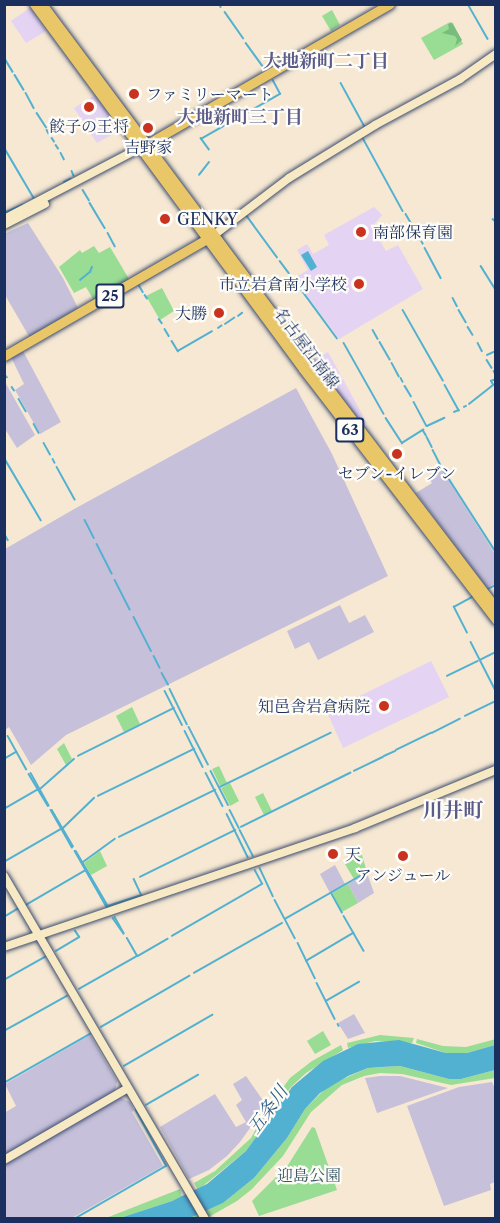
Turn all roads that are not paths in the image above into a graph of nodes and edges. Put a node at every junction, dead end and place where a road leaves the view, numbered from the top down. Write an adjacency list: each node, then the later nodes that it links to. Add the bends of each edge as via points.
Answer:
1 (34, 4): 5 (main road, 名古屋江南線 / 63)
2 (42, 4): 5 (main road, 名古屋江南線 / 63)
3 (390, 4): 5 (main road)
4 (495, 54): 9 (street, via 460,79 289,178)
5 (143, 146): 6 (street); 9 (main road, 名古屋江南線 / 63)
6 (107, 167): 7 (street); 8 (street)
7 (4, 219)
8 (4, 225)
9 (211, 237): 10 (main road, 25); 11 (main road, 名古屋江南線 / 63); 12 (main road, 名古屋江南線 / 63)
10 (4, 356)
11 (495, 608)
12 (495, 620)
13 (495, 771): 15 (street, via 355,828)
14 (4, 876): 15 (street)
15 (39, 936): 16 (street); 17 (street)
16 (4, 947)
17 (128, 1088): 18 (street); 19 (street)
18 (4, 1160)
19 (205, 1218)

